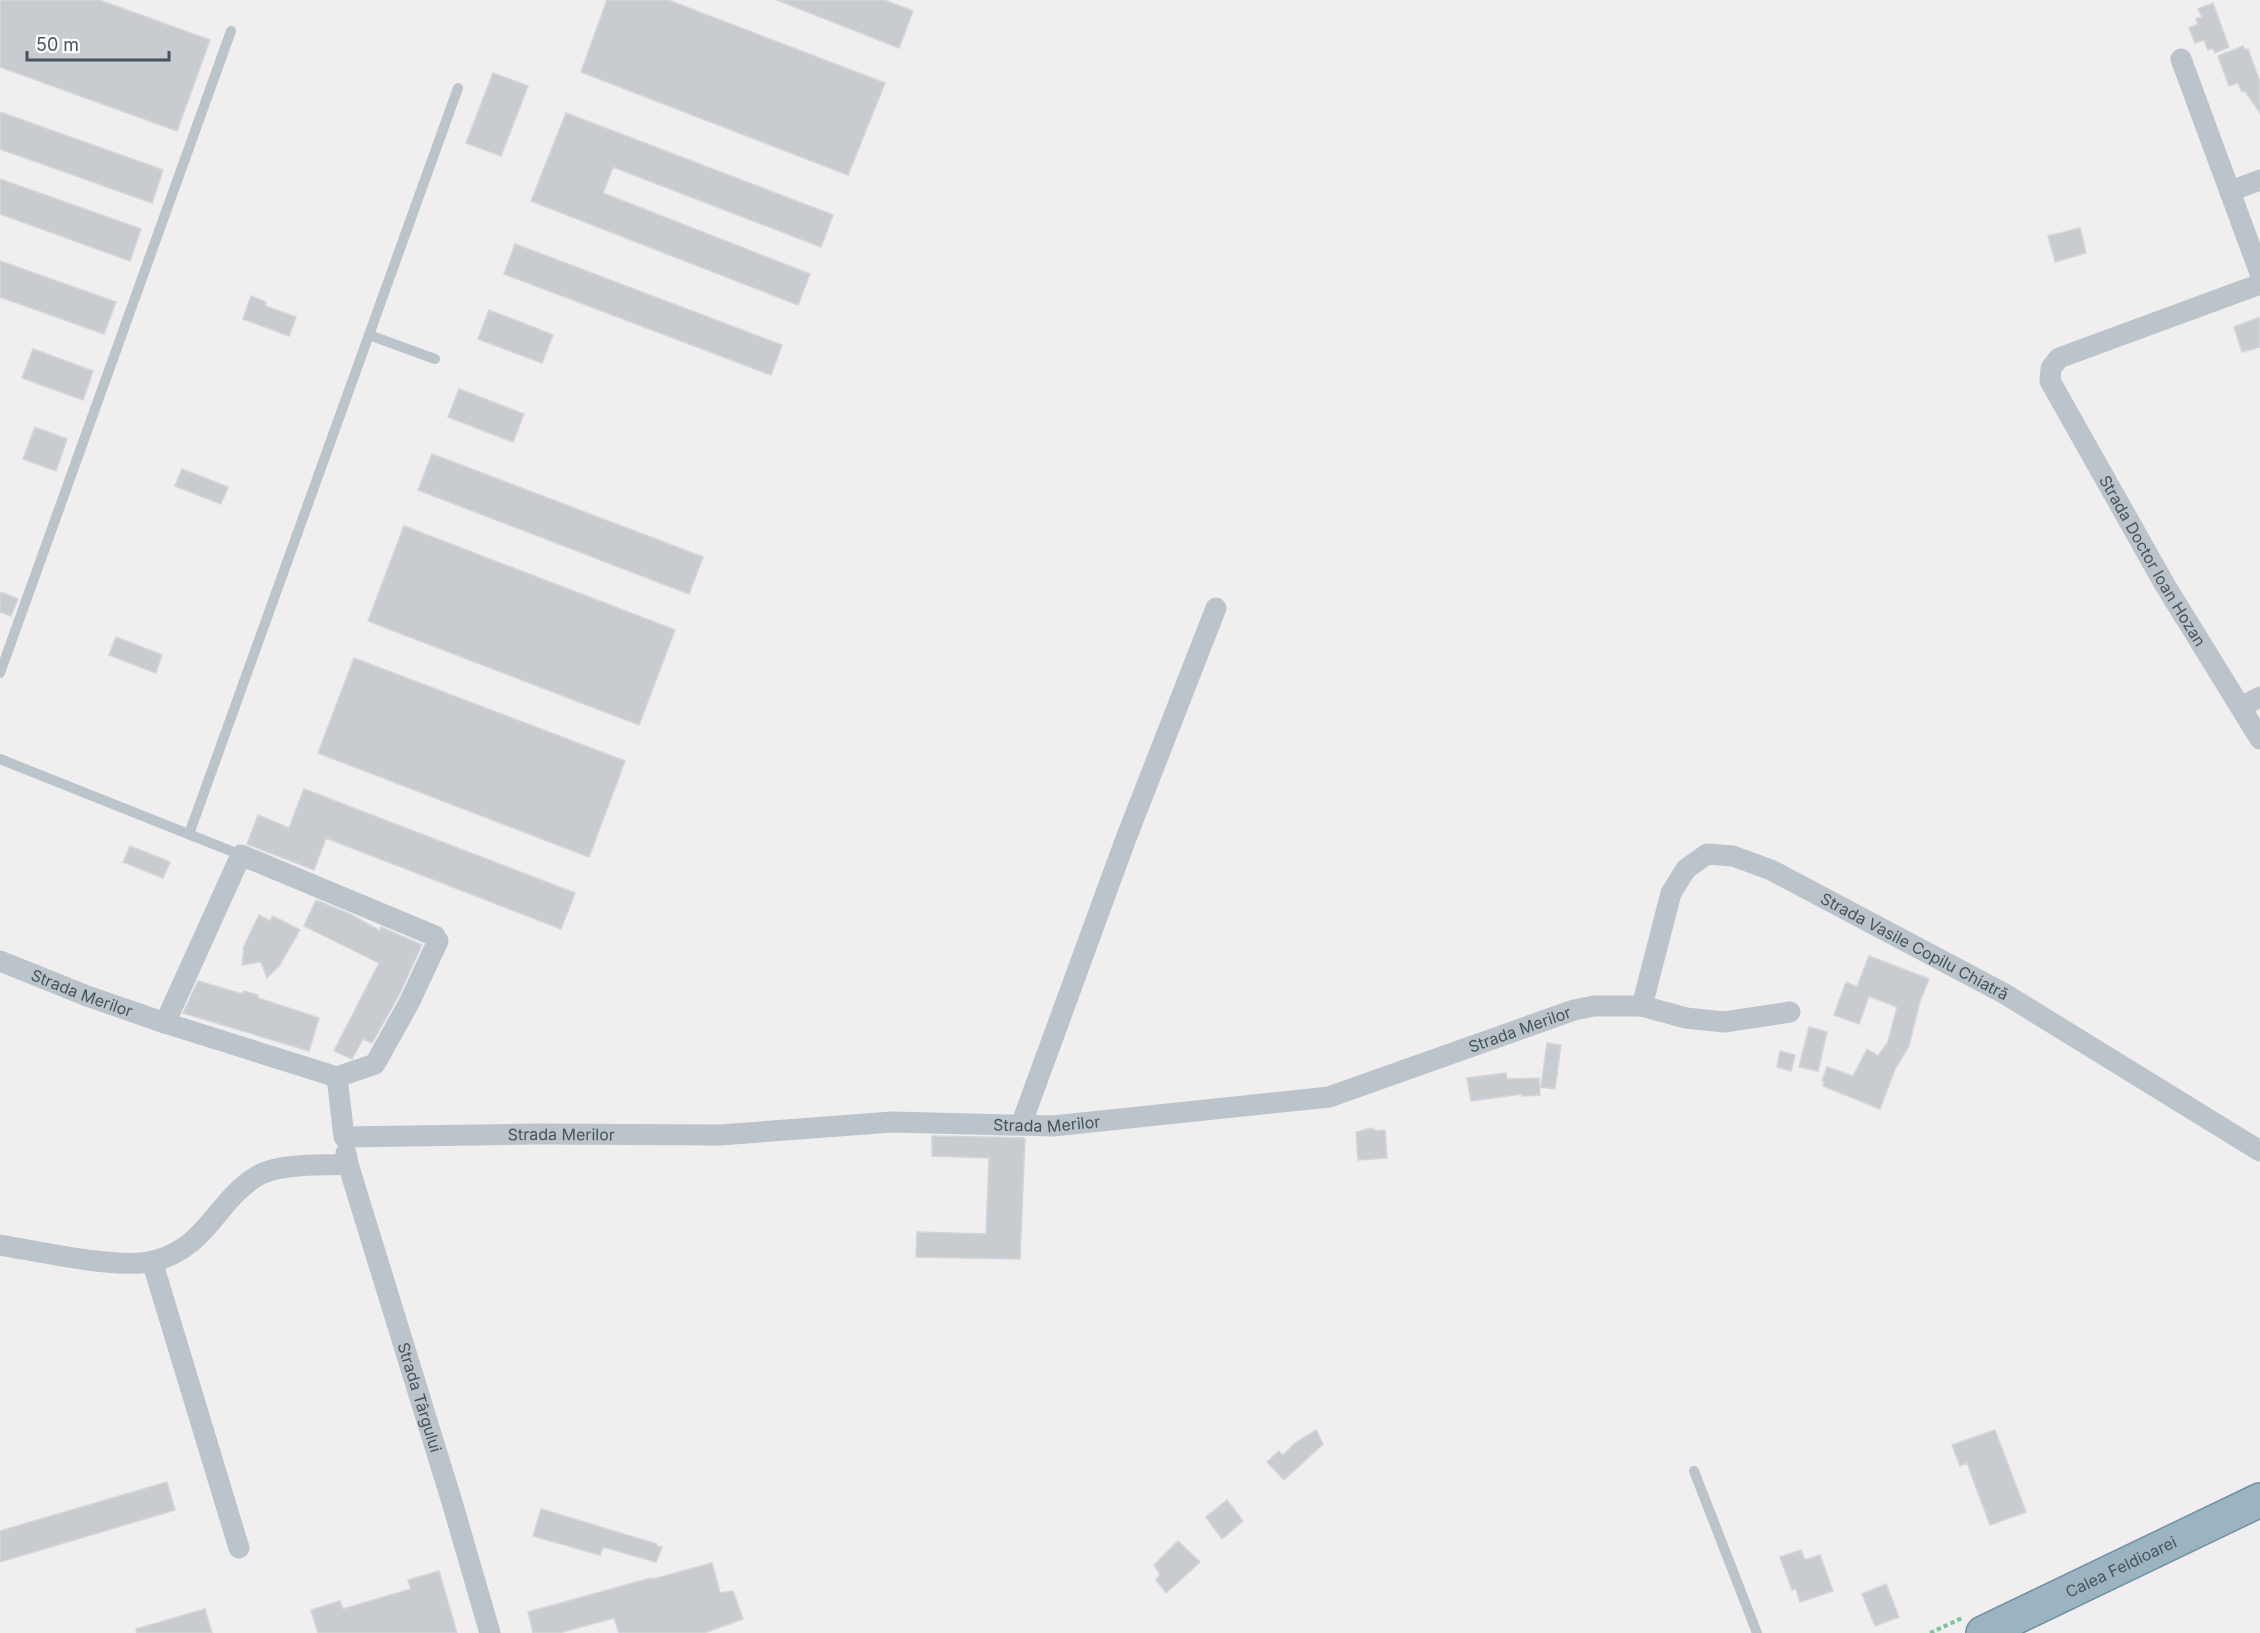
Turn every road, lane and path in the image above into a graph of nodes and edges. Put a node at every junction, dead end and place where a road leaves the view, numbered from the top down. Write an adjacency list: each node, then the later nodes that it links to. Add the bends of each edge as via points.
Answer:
1 (231, 31): 11 (lane)
2 (2181, 59): 5 (street)
3 (458, 88): 8 (lane)
4 (2260, 180): 5 (street)
5 (2230, 191): 6 (street)
6 (2260, 273)
7 (2260, 284): 13 (street, Strada Doctor Ioan Hozan, via 2059,358 2051,368 2050,381 2166,585)
8 (369, 335): 9 (lane); 16 (lane)
9 (435, 359)
10 (1216, 608): 23 (street)
11 (0, 673)
12 (2260, 697): 13 (street)
13 (2241, 707): 14 (street, Strada Doctor Ioan Hozan)
14 (2260, 740)
15 (0, 759): 16 (lane)
16 (189, 834): 17 (lane)
17 (242, 855): 21 (street); 22 (street, via 435,936 438,941 375,1064)
18 (0, 961): 21 (street, Strada Merilor)
19 (1642, 1006): 20 (street, Strada Merilor, via 1686,1018 1724,1022); 23 (street, Strada Merilor, via 1574,1010 1329,1097 1053,1126); 25 (street, Strada Vasile Copilu Chiatră, via 1671,893 1686,869 1707,854 1733,856 1771,870 2005,994)
20 (1790, 1012)
21 (165, 1023): 22 (street, Strada Merilor)
22 (337, 1077): 24 (street)
23 (1021, 1125): 24 (street, Strada Merilor, via 892,1122 720,1135)
24 (344, 1137): 26 (street, Strada Târgului)
25 (2260, 1151)
26 (348, 1164): 28 (street, via 279,1168 255,1177 189,1245); 32 (street, Strada Târgului)
27 (0, 1245): 28 (street, via 96,1260)
28 (152, 1261): 31 (street)
29 (1694, 1471): 33 (lane)
30 (2260, 1500): 34 (highway, Calea Feldioarei)
31 (239, 1548)
32 (490, 1633)
33 (1757, 1633)
34 (1983, 1633)

